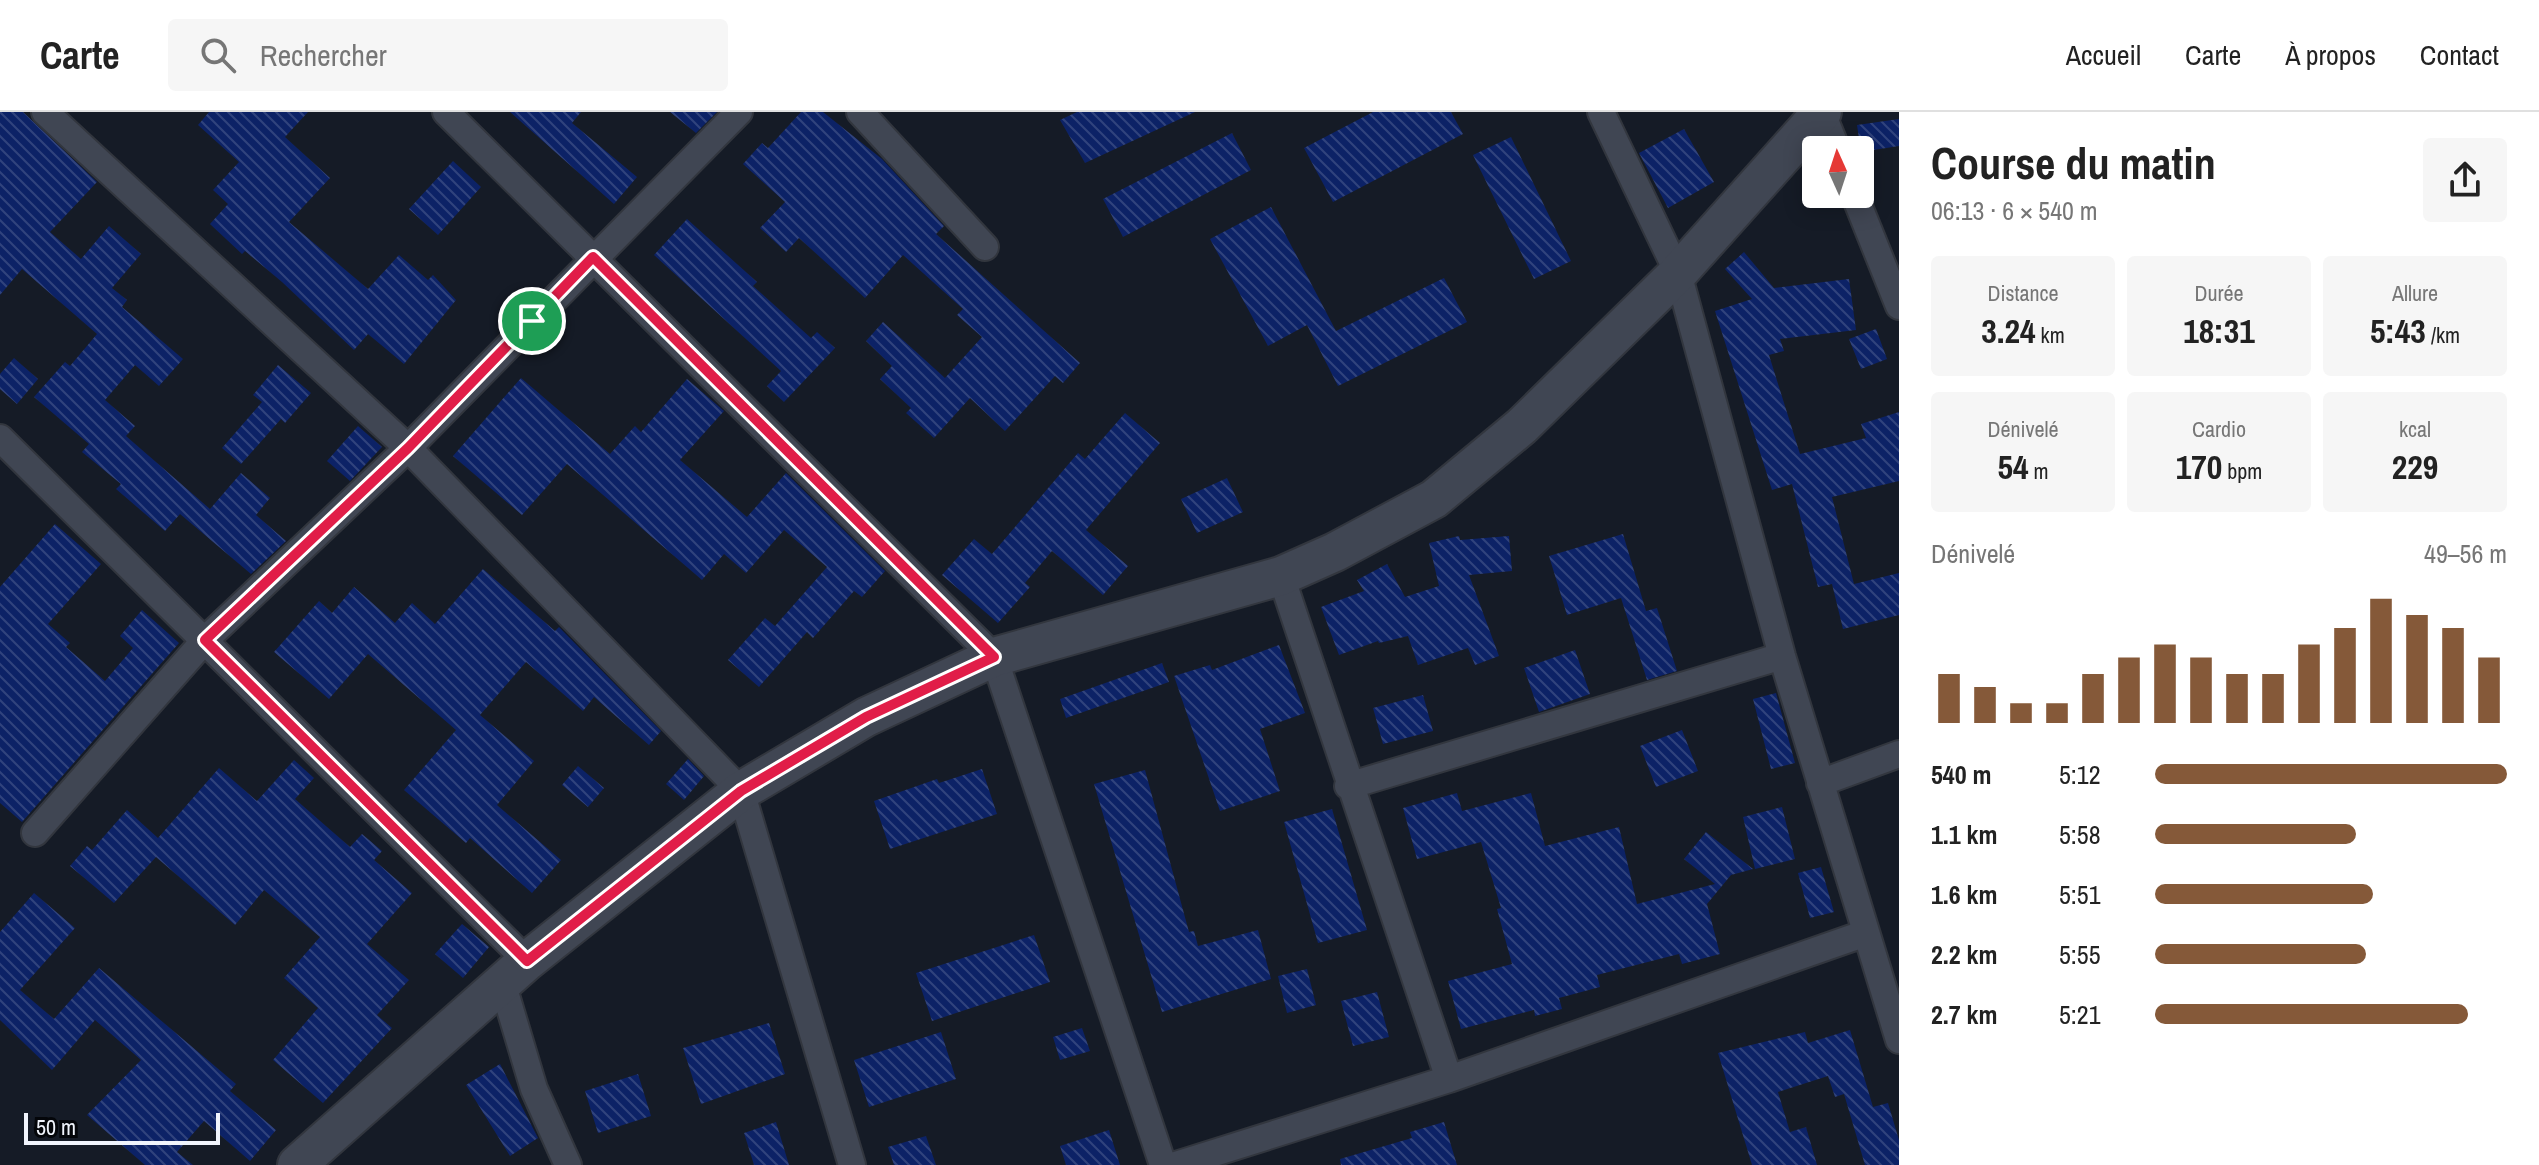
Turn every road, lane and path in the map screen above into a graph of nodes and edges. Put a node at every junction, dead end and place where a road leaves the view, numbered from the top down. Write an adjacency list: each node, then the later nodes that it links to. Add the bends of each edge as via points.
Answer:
1 (45, 112): 14 (street)
2 (446, 112): 10 (street)
3 (739, 112): 10 (street)
4 (860, 112): 9 (street)
5 (1601, 112): 11 (street)
6 (1822, 112): 7 (street); 11 (street)
7 (1831, 136)
8 (1860, 208): 12 (street)
9 (985, 247)
10 (593, 257): 14 (street); 18 (street)
11 (1678, 273): 15 (street, via 1522,426 1434,499); 17 (street)
12 (1899, 306)
13 (0, 438): 16 (street)
14 (408, 448): 16 (street); 22 (street)
15 (1281, 576): 18 (street); 21 (street)
16 (205, 640): 23 (street); 25 (street)
17 (1782, 656): 20 (street); 21 (street)
18 (994, 657): 22 (street, via 866,717); 31 (street)
19 (1899, 754): 20 (street)
20 (1820, 783): 24 (street)
21 (1348, 786): 27 (street)
22 (741, 791): 25 (street); 30 (street)
23 (35, 833)
24 (1866, 933): 26 (street); 27 (street)
25 (515, 972): 28 (street); 29 (street, via 534,1089)
26 (1899, 1040)
27 (1449, 1079): 32 (street)
28 (297, 1165)
29 (568, 1165)
30 (852, 1165)
31 (1163, 1165)
32 (1176, 1165)

